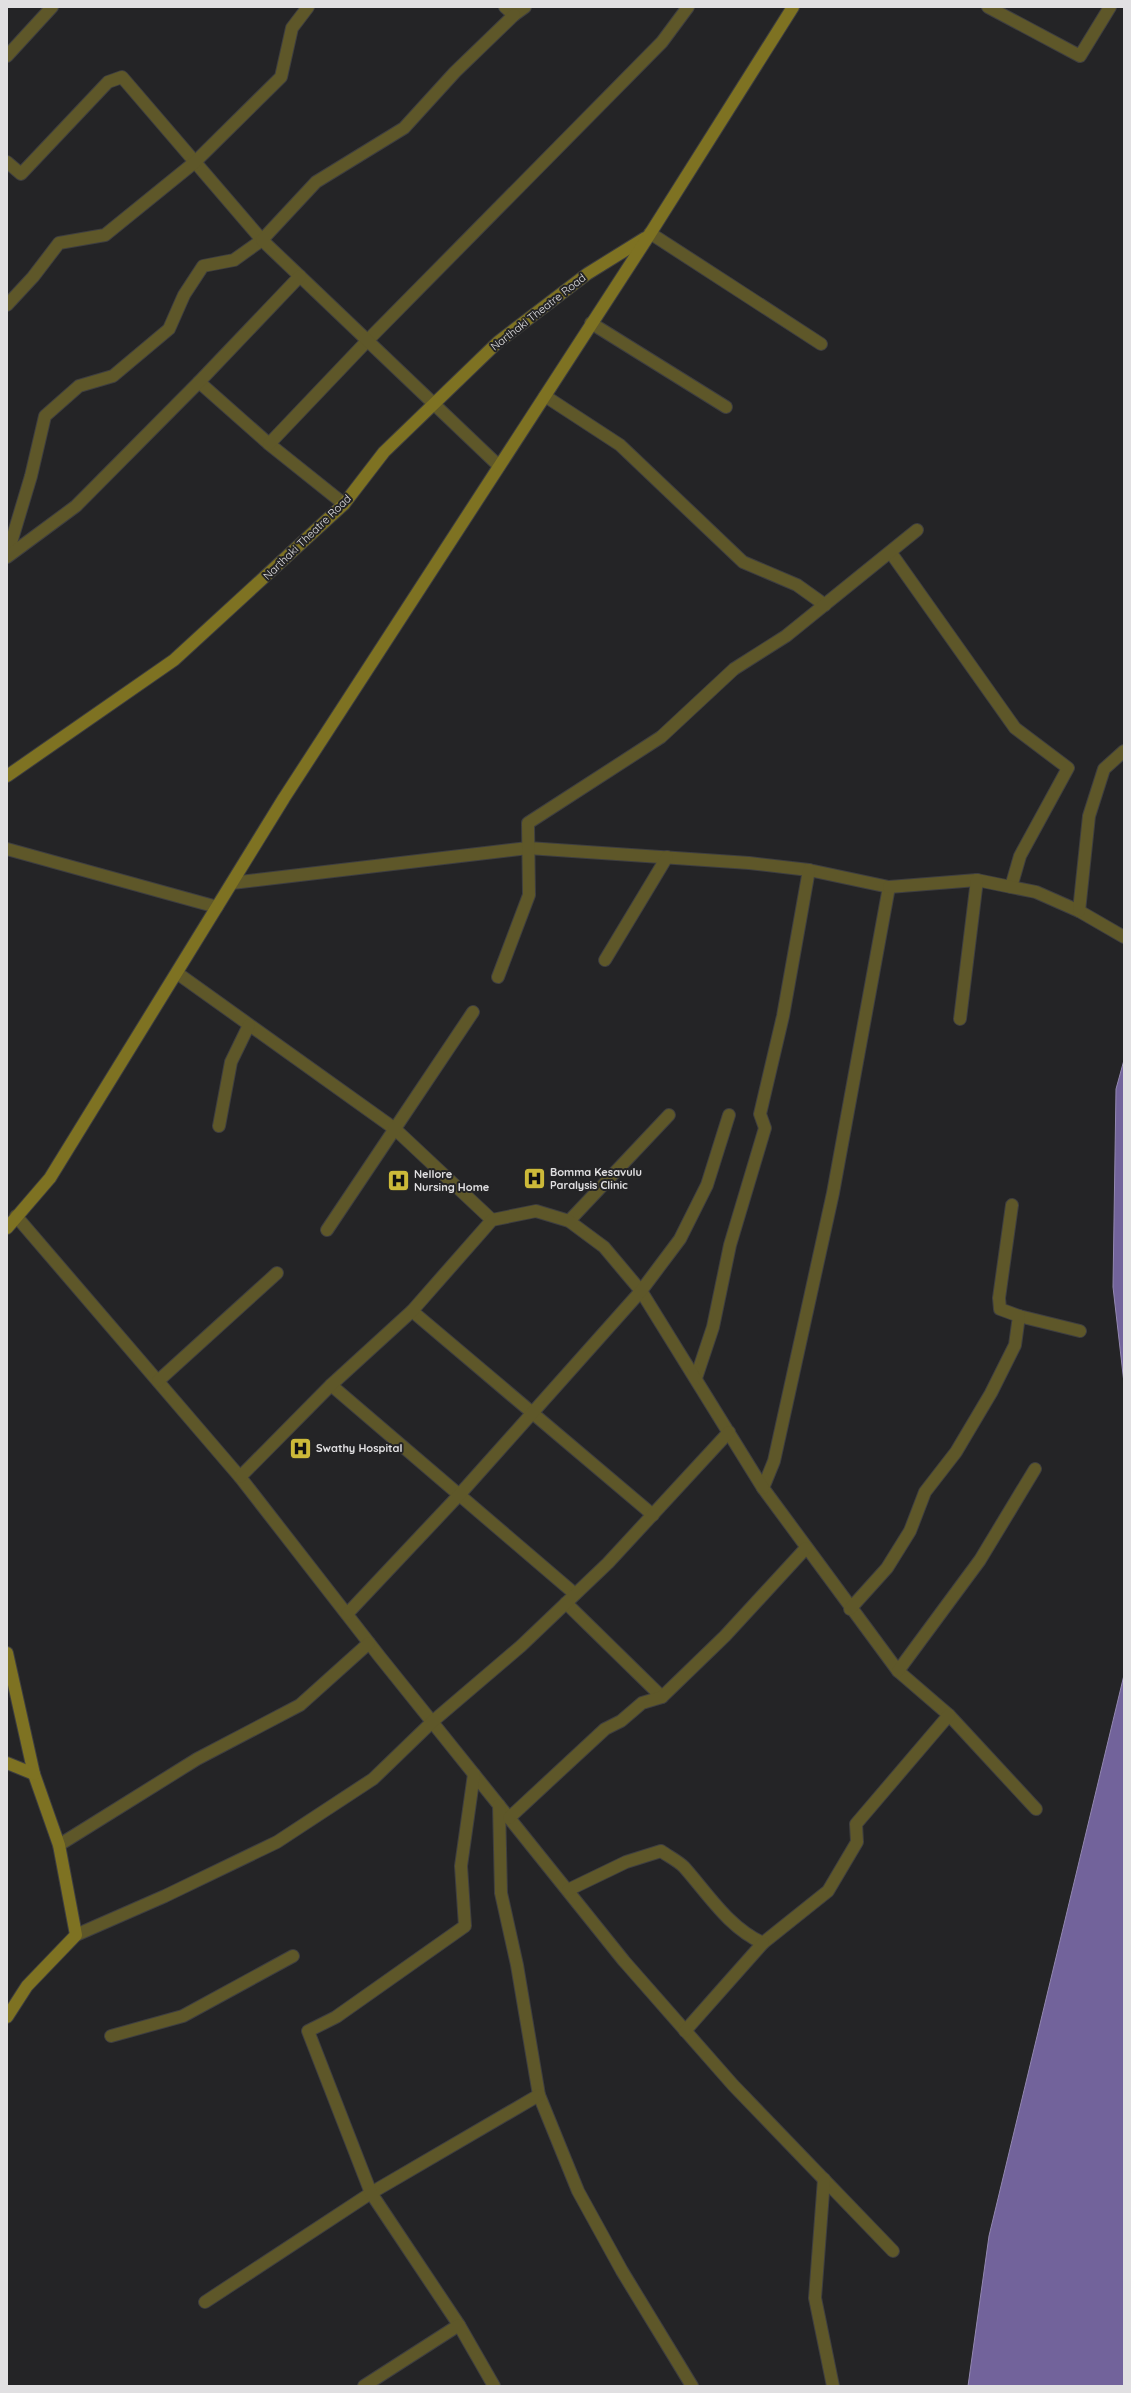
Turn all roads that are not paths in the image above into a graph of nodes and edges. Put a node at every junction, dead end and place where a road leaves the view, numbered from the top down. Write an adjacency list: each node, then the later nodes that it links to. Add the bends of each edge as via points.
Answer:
1 (52, 7): 9 (street)
2 (308, 7): 11 (street, via 292,28 281,77)
3 (525, 7): 8 (street)
4 (688, 7): 17 (street, via 662,42)
5 (793, 7): 12 (main road)
6 (988, 7): 7 (street, via 1080,56)
7 (1110, 7)
8 (509, 11): 13 (street, via 404,128 316,182)
9 (7, 56)
10 (7, 162): 11 (street, via 21,174 108,82 122,77)
11 (195, 162): 13 (street); 15 (street, via 105,236 59,242 33,277)
12 (649, 235): 16 (main road); 18 (street); 21 (main road, Narthaki Theatre Road, via 587,274 498,342)
13 (262, 240): 14 (street); 28 (street, via 234,260 203,266 184,295 168,329 113,376 79,386 45,416 31,476)
14 (300, 276): 17 (street); 19 (street)
15 (7, 305)
16 (591, 323): 20 (main road); 22 (street)
17 (368, 340): 21 (street); 23 (street)
18 (822, 344)
19 (199, 382): 23 (street); 28 (street, via 76,506)
20 (545, 396): 24 (main road); 29 (street, via 620,446 743,562 797,585)
21 (435, 403): 24 (street); 25 (main road, Narthaki Theatre Road, via 384,452)
22 (726, 407)
23 (269, 444): 25 (street)
24 (499, 466): 37 (main road, via 284,798)
25 (344, 504): 31 (main road, Narthaki Theatre Road, via 174,660)
26 (917, 530): 27 (street)
27 (891, 553): 29 (street); 38 (street, via 1015,728 1068,768 1020,856)
28 (7, 557)
29 (825, 605): 32 (street, via 786,636 734,670 661,737 528,823)
30 (1124, 751): 41 (street, via 1104,769 1089,816)
31 (7, 776)
32 (528, 848): 34 (street); 37 (street); 45 (street, via 529,895)
33 (7, 849): 40 (street)
34 (667, 857): 35 (street); 43 (street)
35 (809, 870): 39 (street); 64 (street, via 783,1016 760,1114 765,1128 730,1245 713,1327)
36 (977, 880): 38 (street); 39 (street); 47 (street)
37 (232, 883): 40 (main road)
38 (1011, 887): 41 (street, via 1036,892)
39 (888, 888): 71 (street, via 833,1193 774,1461)
40 (217, 907): 44 (main road)
41 (1079, 911): 42 (street)
42 (1124, 937)
43 (605, 960)
44 (176, 973): 48 (street); 54 (main road, via 50,1178)
45 (498, 977)
46 (473, 1012): 52 (street)
47 (960, 1019)
48 (249, 1025): 51 (street, via 231,1062); 52 (street)
49 (669, 1115): 56 (street)
50 (729, 1115): 60 (street, via 707,1185 684,1232)
51 (219, 1126)
52 (395, 1129): 55 (street); 58 (street)
53 (1012, 1205): 62 (street, via 1000,1309)
54 (16, 1216): 57 (main road); 65 (street)
55 (492, 1220): 56 (street, via 536,1211); 61 (street)
56 (569, 1221): 60 (street, via 604,1248)
57 (7, 1228)
58 (327, 1230)
59 (277, 1273): 65 (street)
60 (641, 1291): 64 (street); 67 (street)
61 (412, 1311): 66 (street); 67 (street)
62 (1019, 1316): 63 (street); 77 (street, via 1015,1345 991,1393 956,1452 925,1492 910,1531 887,1568)
63 (1080, 1331)
64 (696, 1378): 68 (street)
65 (158, 1381): 70 (street)
66 (331, 1385): 70 (street); 72 (street)
67 (532, 1413): 72 (street); 73 (street)
68 (729, 1432): 71 (street); 73 (street)
69 (1035, 1469): 81 (street, via 980,1560)
70 (240, 1477): 78 (street)
71 (763, 1488): 74 (street)
72 (460, 1494): 75 (street); 78 (street)
73 (652, 1514): 75 (street)
74 (806, 1548): 77 (street); 82 (street, via 725,1636)
75 (575, 1594): 76 (street)
76 (566, 1603): 82 (street); 84 (street, via 521,1646)
77 (850, 1608): 81 (street)
78 (347, 1614): 79 (street)
79 (370, 1643): 84 (street); 91 (street, via 300,1705 197,1759)
80 (7, 1653): 86 (main road)
81 (898, 1671): 83 (street)
82 (662, 1697): 90 (street, via 642,1703 621,1721 605,1729)
83 (950, 1715): 89 (street); 94 (street, via 856,1824 856,1842 828,1891)
84 (432, 1722): 87 (street); 93 (street, via 373,1779 277,1842)
85 (7, 1763): 86 (main road)
86 (34, 1774): 91 (main road)
87 (474, 1774): 88 (street); 101 (street, via 461,1866 465,1926 336,2017 308,2031)
88 (499, 1805): 90 (street); 99 (street, via 501,1893 517,1965)
89 (1036, 1809)
90 (509, 1818): 92 (street)
91 (59, 1845): 93 (main road)
92 (568, 1890): 94 (street, via 626,1862 661,1851 683,1866 701,1890 728,1918 750,1938); 97 (street)
93 (76, 1935): 96 (main road, via 27,1986)
94 (762, 1943): 97 (street)
95 (293, 1956): 98 (street, via 183,2016)
96 (7, 2017)
97 (686, 2031): 100 (street, via 733,2085)
98 (111, 2036)
99 (539, 2095): 101 (street); 107 (street, via 578,2191 622,2271)
100 (824, 2179): 102 (street); 108 (street, via 815,2298)
101 (371, 2193): 103 (street); 104 (street)
102 (893, 2251)
103 (205, 2302)
104 (459, 2325): 105 (street); 106 (street)
105 (364, 2386)
106 (494, 2386)
107 (692, 2386)
108 (833, 2386)

